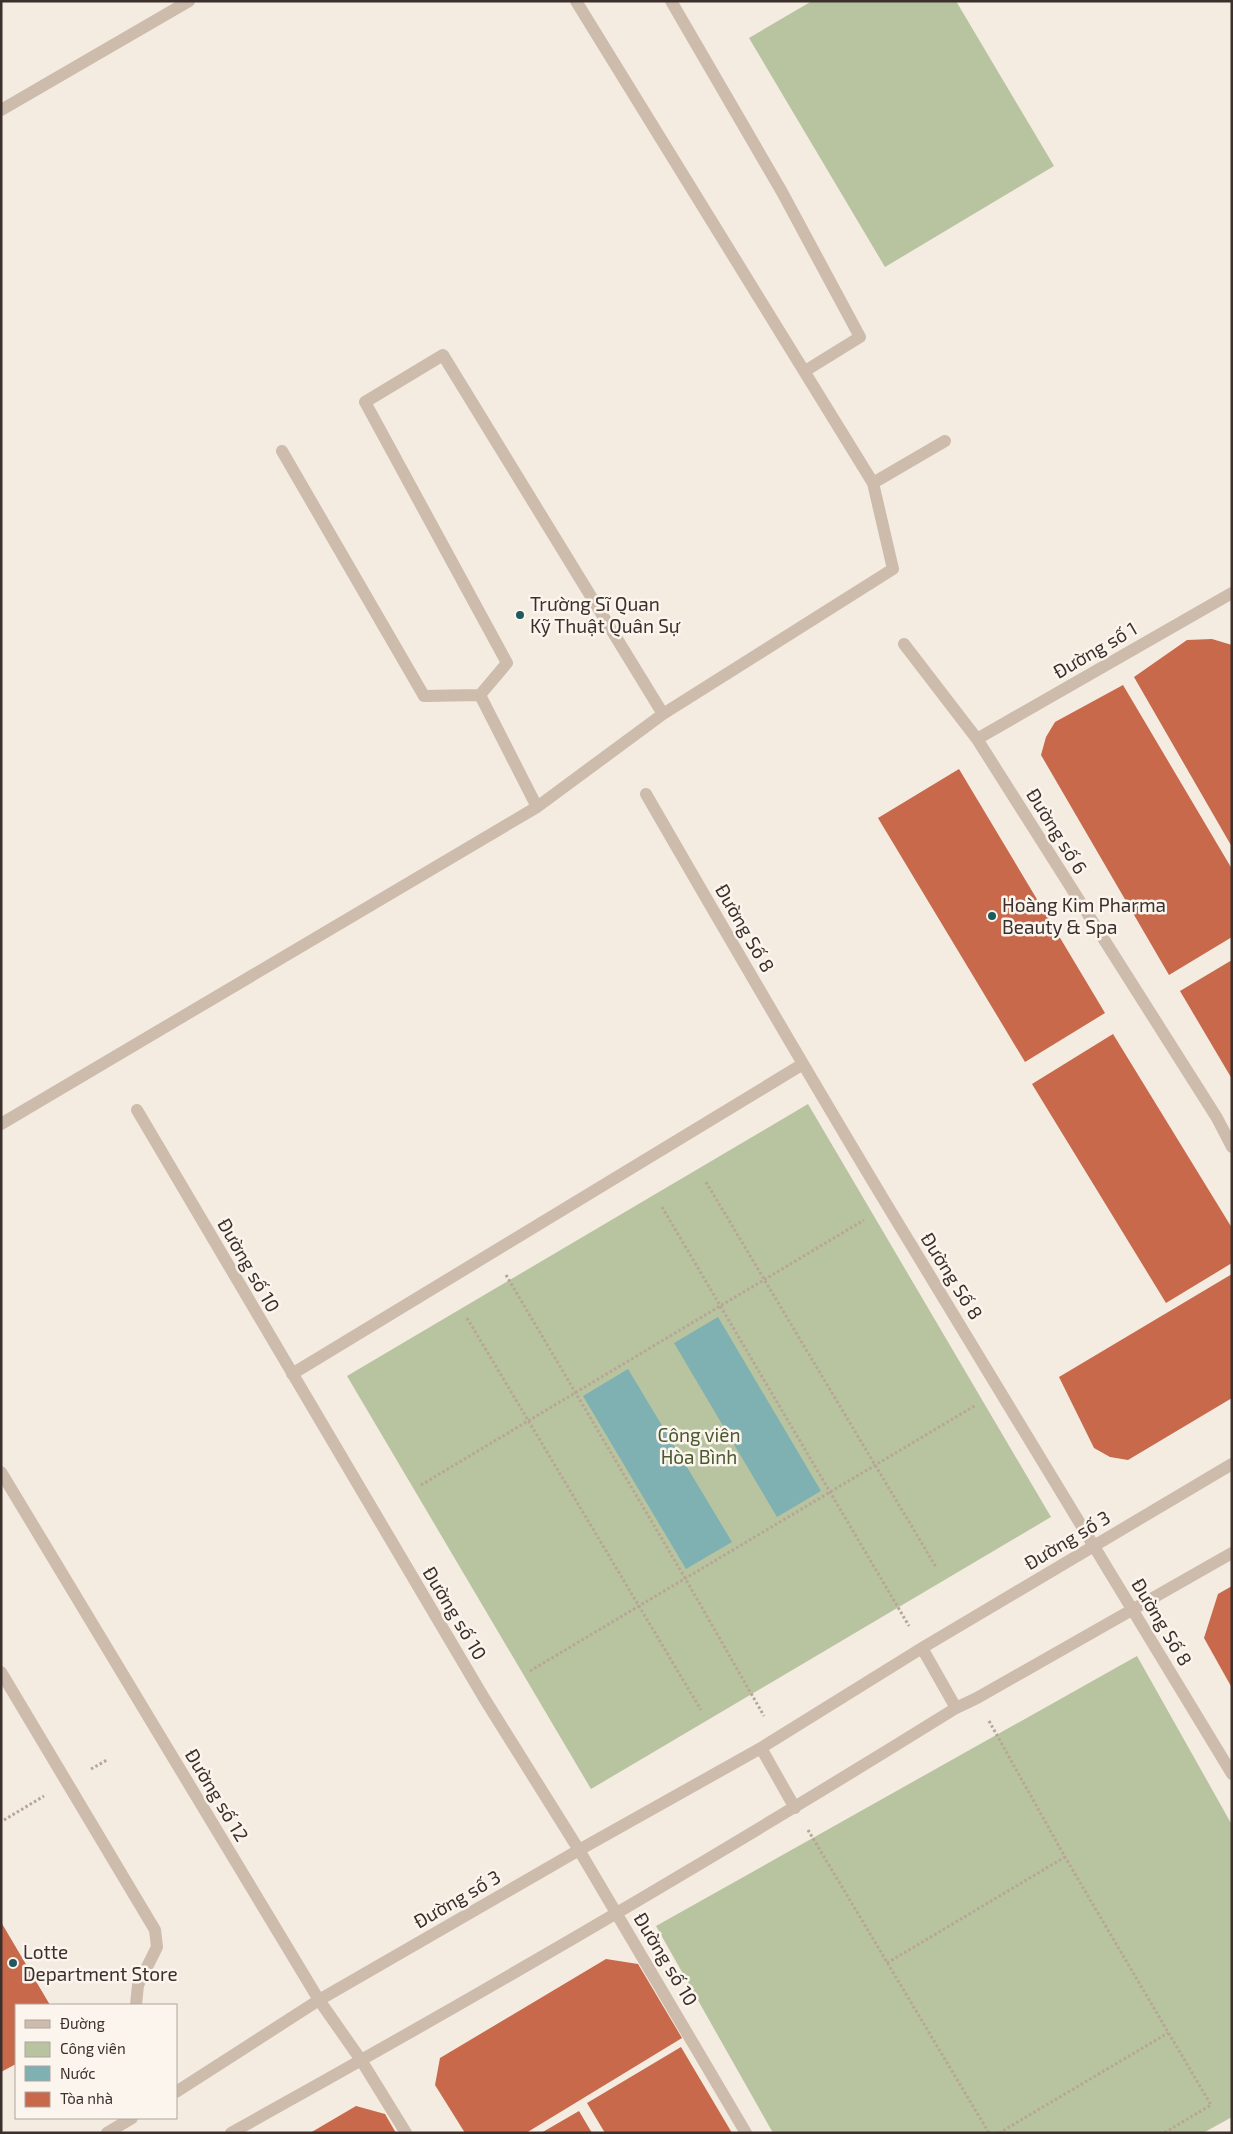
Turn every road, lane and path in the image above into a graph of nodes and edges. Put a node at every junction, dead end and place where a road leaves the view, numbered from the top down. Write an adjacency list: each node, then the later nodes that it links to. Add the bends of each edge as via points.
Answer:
1 (189, 1): 4 (street)
2 (576, 1): 5 (street)
3 (671, 1): 5 (street, via 782,192 860,337)
4 (1, 110)
5 (805, 371): 8 (street)
6 (945, 441): 8 (street)
7 (282, 451): 11 (street, via 424,696)
8 (873, 483): 12 (street, via 893,569)
9 (1232, 593): 13 (street, Đường số 1)
10 (904, 644): 13 (street, Đường số 6)
11 (480, 695): 12 (street, via 507,663 365,402 443,355); 15 (street)
12 (663, 714): 15 (street)
13 (977, 739): 19 (street, Đường số 6, via 1217,1118)
14 (646, 794): 16 (street, Đường Số 8)
15 (537, 807): 18 (street)
16 (803, 1064): 23 (street); 36 (street, Đường Số 8)
17 (137, 1110): 27 (street, Đường số 10)
18 (1, 1124)
19 (1232, 1147)
20 (706, 1182): 24 (path)
21 (662, 1207): 25 (path)
22 (869, 1216): 24 (path)
23 (492, 1253): 27 (street); 28 (path)
24 (764, 1280): 25 (path); 32 (path)
25 (721, 1306): 28 (path); 35 (path)
26 (467, 1318): 30 (path)
27 (292, 1374): 52 (street, Đường số 10, via 484,1698)
28 (575, 1393): 30 (path); 39 (path)
29 (979, 1404): 32 (path)
30 (528, 1421): 34 (path); 40 (path)
31 (1232, 1464): 36 (street, Đường số 3)
32 (875, 1466): 35 (path); 38 (path)
33 (1, 1472): 56 (street, Đường số 12)
34 (421, 1485)
35 (830, 1493): 39 (path); 42 (path)
36 (1093, 1546): 41 (street, Đường Số 8); 42 (street, Đường số 3)
37 (1232, 1553): 41 (street)
38 (936, 1567)
39 (685, 1578): 40 (path); 48 (path)
40 (639, 1606): 43 (path); 47 (path)
41 (1133, 1609): 45 (street); 50 (street, Đường Số 8)
42 (922, 1648): 46 (street); 48 (street, Đường số 3)
43 (530, 1671)
44 (1, 1672): 57 (street, via 155,1930 157,1947 138,1985)
45 (976, 1698): 46 (street); 53 (path)
46 (956, 1708): 51 (street)
47 (701, 1710)
48 (777, 1738): 49 (street, Đường số 3)
49 (762, 1748): 51 (street); 52 (street, Đường số 3)
50 (1232, 1774)
51 (795, 1808): 54 (street); 55 (path)
52 (579, 1850): 54 (street, Đường số 10); 56 (street, Đường số 3)
53 (1064, 1857): 55 (path); 58 (path)
54 (616, 1913): 59 (street); 65 (street, Đường số 10)
55 (887, 1963): 66 (path)
56 (319, 2000): 59 (street, Đường số 12); 60 (street, Đường số 3)
57 (136, 2004)
58 (1168, 2033): 67 (path); 68 (path, via 1211,2105)
59 (362, 2060): 63 (street); 64 (street, Đường số 12)
60 (178, 2087)
61 (130, 2119): 62 (street)
62 (107, 2133)
63 (231, 2133)
64 (406, 2133)
65 (746, 2133)
66 (989, 2133)
67 (998, 2133)
68 (1164, 2133)

